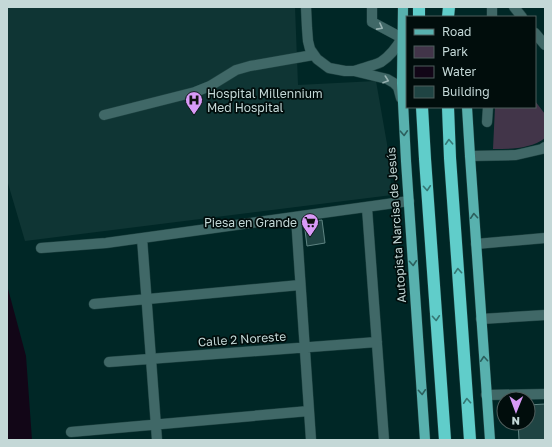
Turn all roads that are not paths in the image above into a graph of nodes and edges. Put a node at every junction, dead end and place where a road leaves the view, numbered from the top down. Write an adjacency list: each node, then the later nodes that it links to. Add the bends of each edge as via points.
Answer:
1 (306, 7): 9 (street, via 306,28)
2 (372, 7): 7 (street, one-way to 7, via 372,22)
3 (403, 7): 7 (main road, Autopista Narcisa de Jesús)
4 (514, 7): 5 (street)
5 (521, 16)
6 (536, 34): 8 (street)
7 (402, 38): 10 (street, via 398,46 381,62); 11 (main road, Autopista Narcisa de Jesús)
8 (545, 45)
9 (313, 55): 10 (street, via 329,68); 16 (street, via 250,66 236,70 195,92)
10 (354, 71): 11 (street, one-way to 11, via 394,83)
11 (403, 106): 20 (main road, Autopista Narcisa de Jesús, one-way to 20)
12 (422, 108): 45 (highway, one-way to 45)
13 (448, 108): 46 (highway, one-way to 13)
14 (467, 108): 19 (main road)
15 (488, 108): 17 (street)
16 (104, 114)
17 (487, 122)
18 (545, 147): 19 (street, via 516,155)
19 (470, 156): 25 (main road, one-way to 19)
20 (409, 201): 21 (street); 44 (main road, Autopista Narcisa de Jesús, one-way to 44)
21 (368, 208): 22 (street); 32 (street)
22 (296, 217): 23 (street); 27 (street)
23 (142, 238): 26 (street); 28 (street)
24 (545, 238): 25 (street)
25 (476, 244): 31 (main road)
26 (41, 248)
27 (300, 285): 28 (street); 33 (street)
28 (146, 299): 29 (street); 34 (street)
29 (94, 304)
30 (545, 315): 31 (street)
31 (481, 319): 37 (main road, one-way to 31)
32 (377, 342): 33 (street, Calle 2 Noreste); 43 (street)
33 (305, 347): 34 (street, Calle 2 Noreste); 38 (street)
34 (151, 359): 35 (street, Calle 2 Noreste); 39 (street)
35 (109, 362)
36 (545, 394): 37 (street)
37 (486, 396): 47 (main road)
38 (309, 411): 39 (street); 42 (street)
39 (156, 424): 40 (street); 41 (street)
40 (71, 432)
41 (157, 440)
42 (311, 440)
43 (384, 440)
44 (425, 440)
45 (444, 440)
46 (470, 440)
47 (490, 440)

